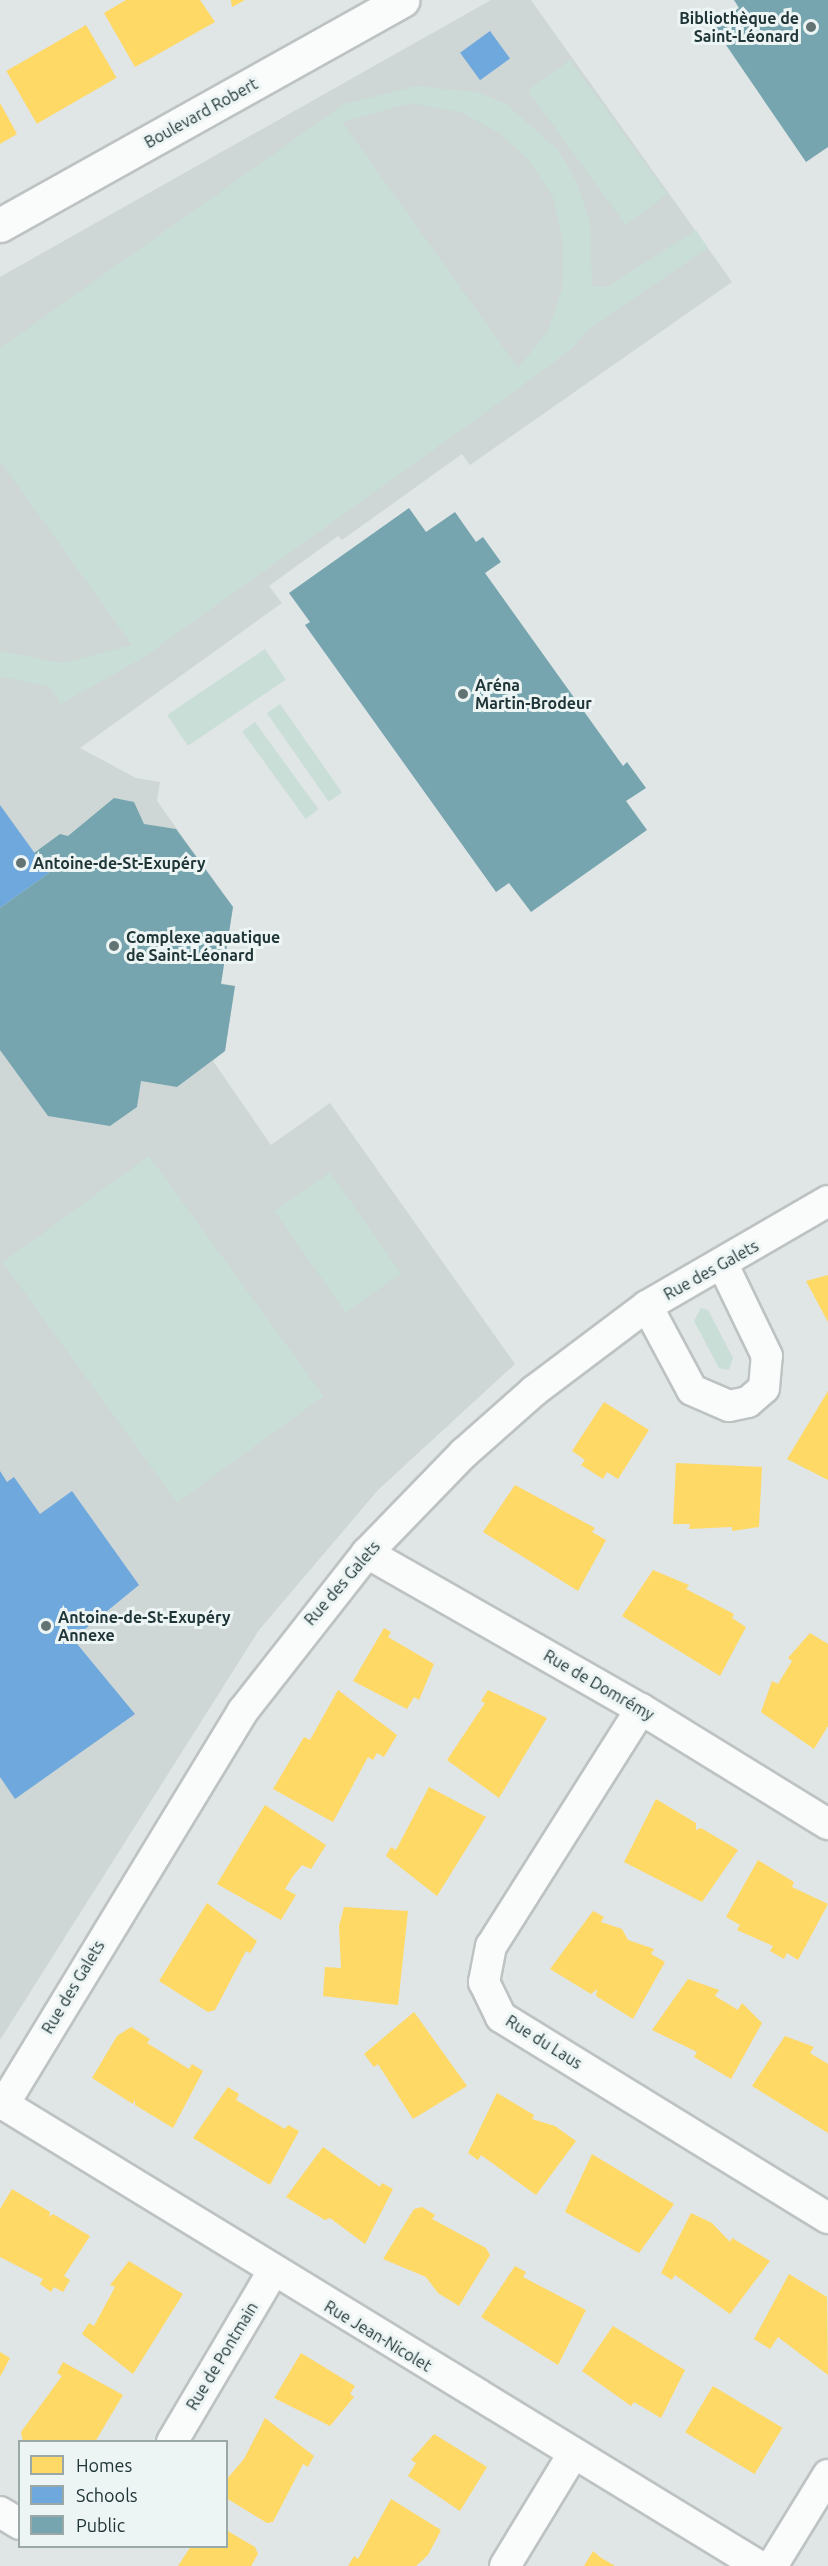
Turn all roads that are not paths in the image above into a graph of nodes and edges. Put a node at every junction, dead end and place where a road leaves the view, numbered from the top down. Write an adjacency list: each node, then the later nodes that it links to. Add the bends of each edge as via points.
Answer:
1 (402, 0): 2 (street, Boulevard Robert)
2 (0, 225)
3 (828, 1201): 4 (street, Rue des Galets)
4 (722, 1263): 5 (street, Rue des Galets); 5 (street, via 767,1356 765,1388 748,1402 729,1406 692,1390)
5 (647, 1306): 6 (street, Rue des Galets, via 482,1437)
6 (366, 1553): 7 (street, Rue de Domrémy); 9 (street, Rue des Galets, via 243,1711)
7 (641, 1709): 8 (street, Rue de Domrémy); 10 (street, Rue du Laus, via 491,1946 484,1982 501,2017)
8 (828, 1824)
9 (2, 2103): 11 (street, Rue Jean-Nicolet)
10 (828, 2218)
11 (273, 2271): 12 (street, Rue de Pontmain); 13 (street, Rue Jean-Nicolet)
12 (173, 2440)
13 (573, 2454): 17 (street); 18 (street, Rue Jean-Nicolet)
14 (828, 2475): 19 (street)
15 (0, 2512): 16 (street)
16 (18, 2523)
17 (505, 2566)
18 (759, 2566)
19 (772, 2566)

